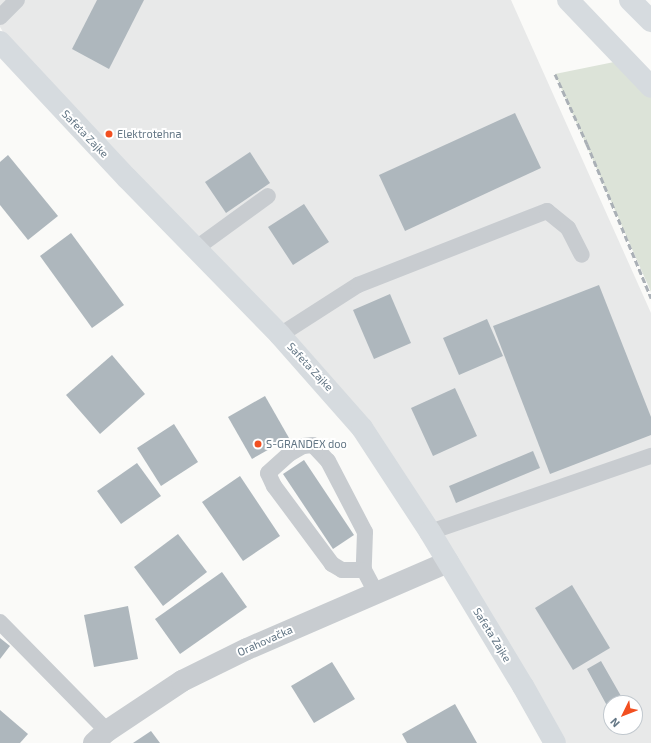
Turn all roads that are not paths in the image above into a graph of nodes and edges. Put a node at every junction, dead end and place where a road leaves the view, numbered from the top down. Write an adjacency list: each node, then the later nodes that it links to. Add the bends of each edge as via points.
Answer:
1 (17, 0): 4 (lane)
2 (568, 0): 7 (main road)
3 (630, 0): 5 (main road)
4 (0, 17)
5 (651, 21)
6 (0, 42): 9 (main road, Safeta Zajke)
7 (651, 88)
8 (268, 196): 9 (lane)
9 (195, 249): 11 (main road, Safeta Zajke)
10 (582, 255): 11 (lane, via 568,228 547,211 358,285)
11 (280, 335): 13 (main road, Safeta Zajke, via 362,428)
12 (651, 456): 13 (lane)
13 (430, 532): 14 (main road, Safeta Zajke)
14 (448, 562): 16 (street, Orahovačka); 19 (main road, Safeta Zajke)
15 (364, 570): 15 (lane, via 365,532 328,460 313,445 303,446 289,454 268,473 274,486 332,564 342,570); 16 (lane)
16 (376, 593): 18 (street, Orahovačka, via 182,680)
17 (0, 622): 18 (lane)
18 (100, 737)
19 (555, 743)

